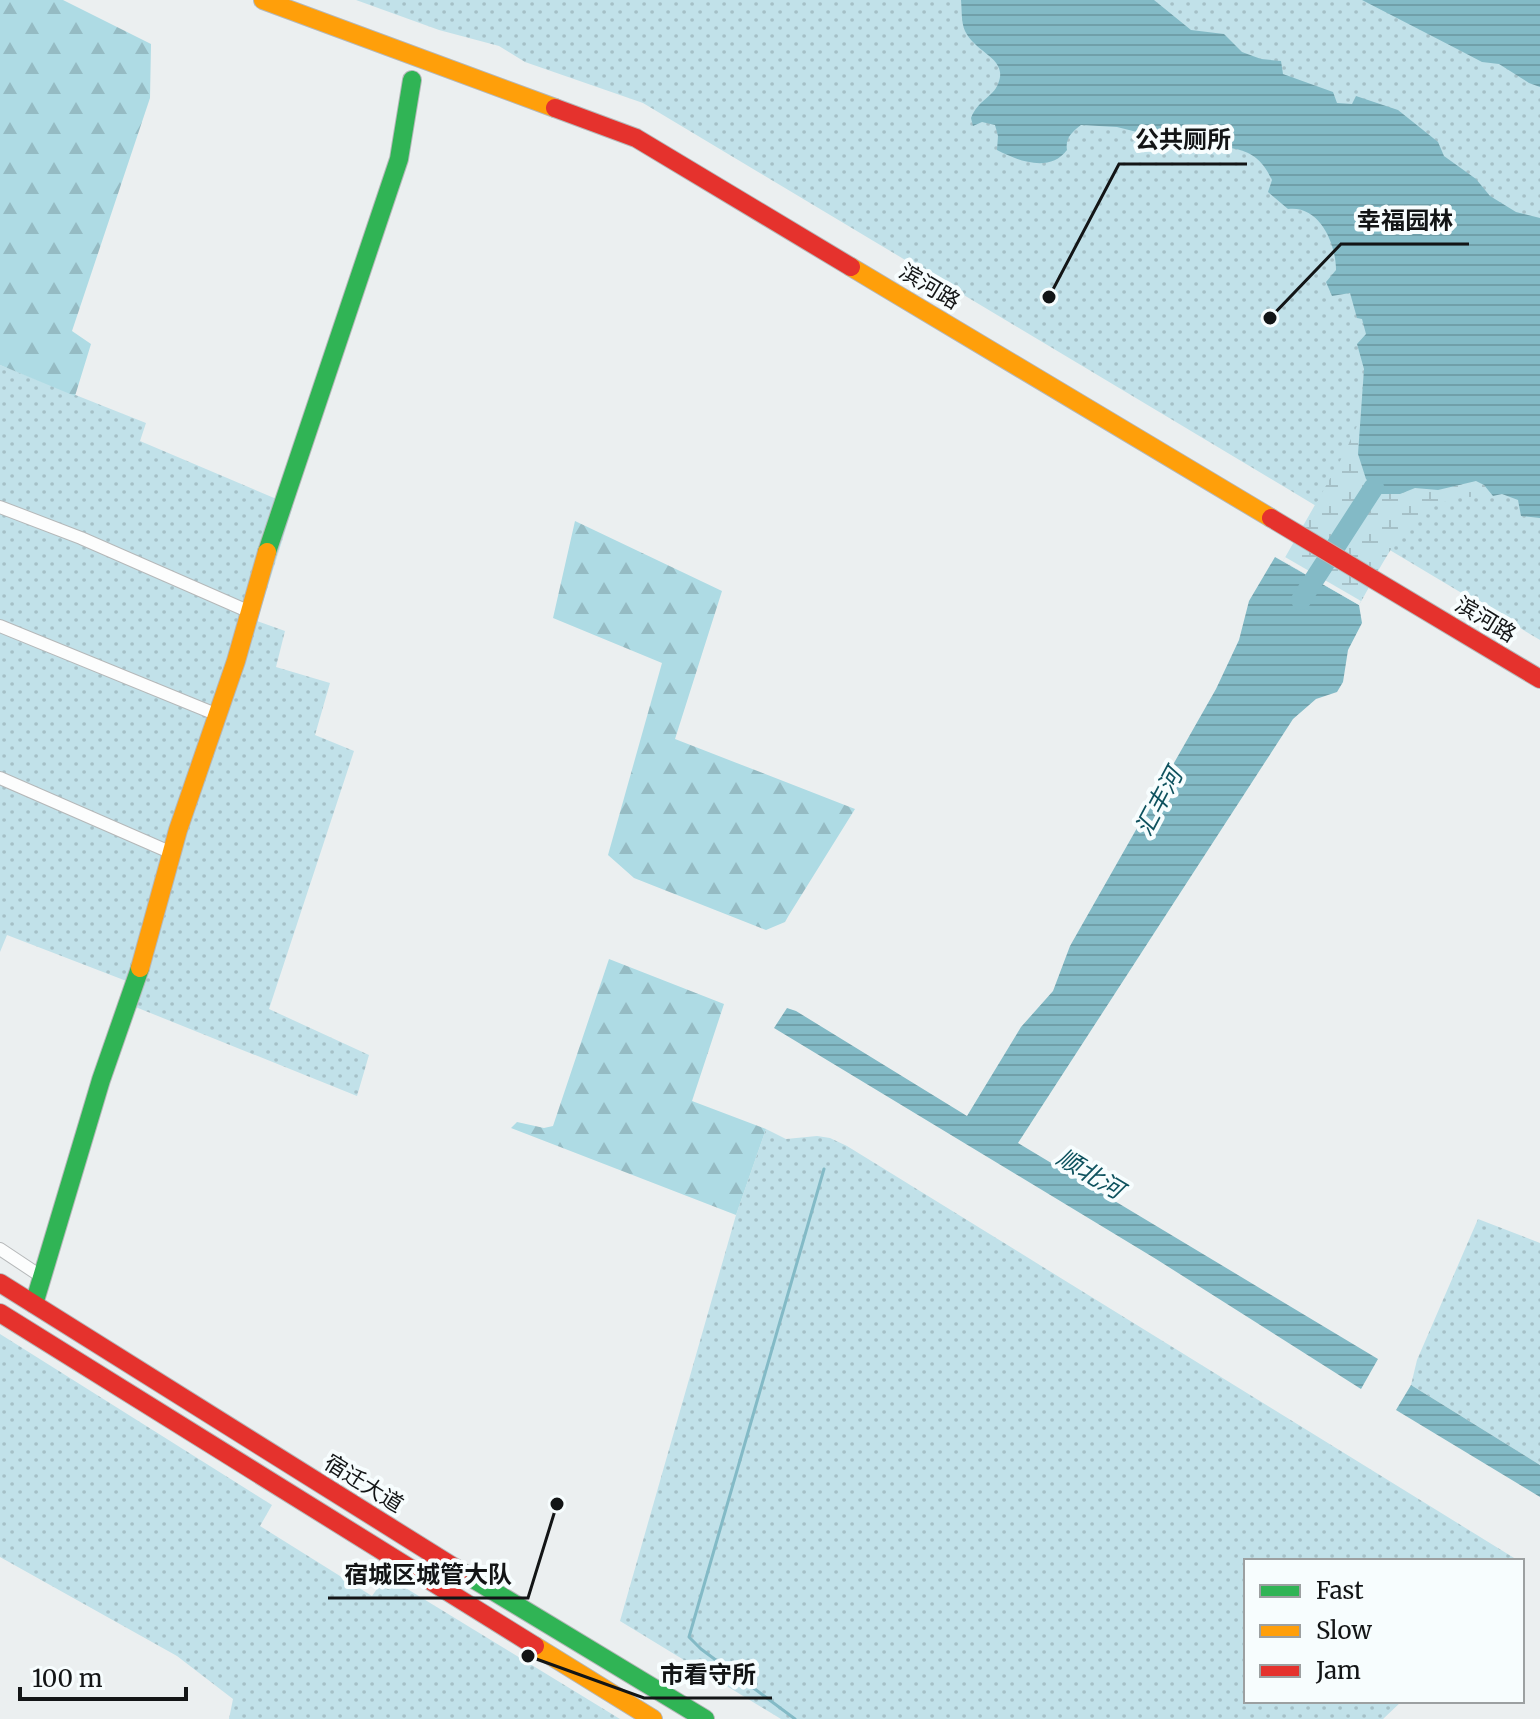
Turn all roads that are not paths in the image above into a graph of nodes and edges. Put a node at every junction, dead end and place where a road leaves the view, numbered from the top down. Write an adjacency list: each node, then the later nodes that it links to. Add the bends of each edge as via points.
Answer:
1 (263, 0): 6 (main road, 滨河路, via 636,138)
2 (412, 80): 4 (main road, via 399,159)
3 (0, 507): 4 (street)
4 (250, 612): 7 (main road)
5 (0, 626): 7 (street)
6 (1540, 679)
7 (218, 715): 9 (main road)
8 (0, 778): 9 (street)
9 (172, 853): 11 (main road, via 149,943)
10 (0, 1249): 11 (street)
11 (42, 1277): 13 (main road)
12 (0, 1283): 13 (main road, 宿迁大道)
13 (34, 1304): 16 (main road, 宿迁大道)
14 (0, 1313): 15 (main road)
15 (653, 1719)
16 (705, 1719)

